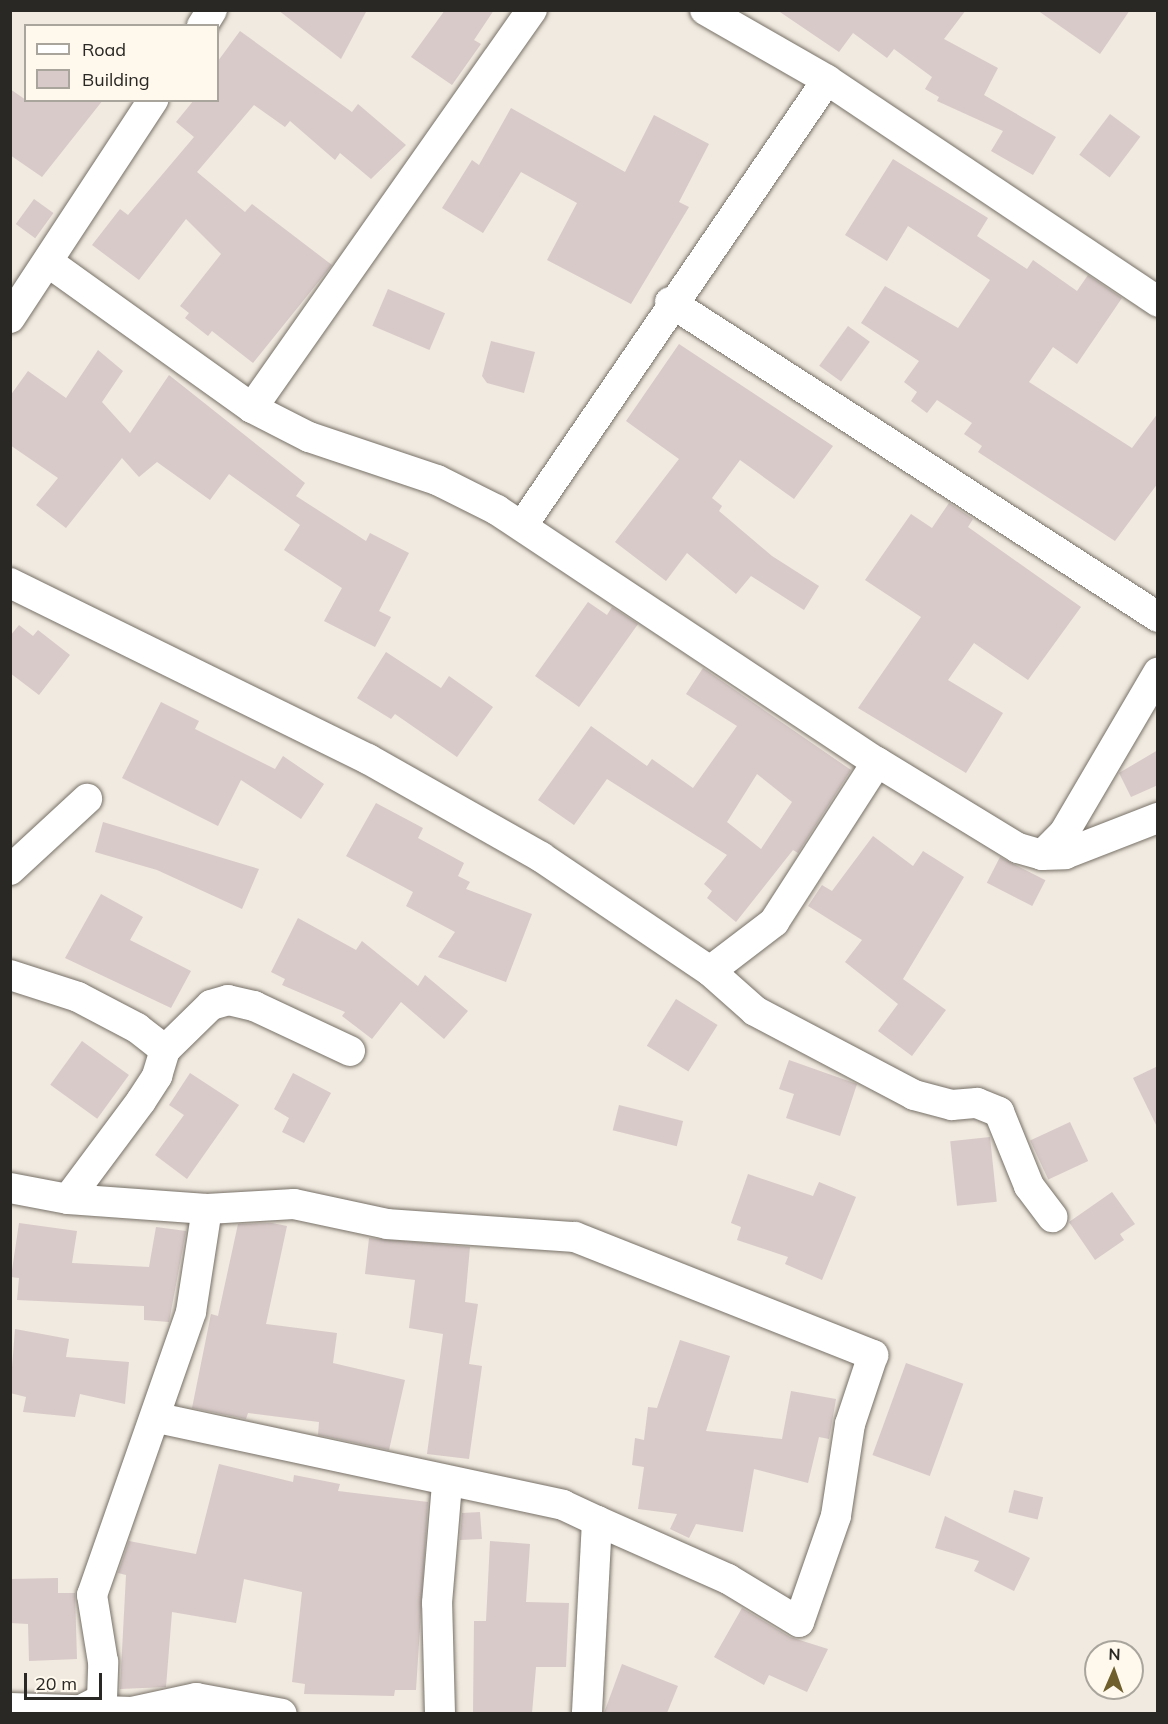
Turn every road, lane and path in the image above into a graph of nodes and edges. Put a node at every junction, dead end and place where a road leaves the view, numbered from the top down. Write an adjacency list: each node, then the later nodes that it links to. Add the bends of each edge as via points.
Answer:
1 (212, 10): 4 (street)
2 (532, 10): 11 (street)
3 (705, 10): 5 (street)
4 (203, 24)
5 (827, 80): 8 (street); 9 (street)
6 (152, 102): 7 (street)
7 (48, 262): 10 (street); 11 (street)
8 (670, 302): 12 (street); 14 (street)
9 (1158, 302)
10 (10, 318)
11 (252, 408): 12 (street, via 309,437 437,480)
12 (522, 526): 16 (street)
13 (10, 583): 21 (street, via 368,759 541,857)
14 (1158, 617)
15 (1158, 673): 19 (street, via 1065,833)
16 (877, 762): 19 (street, via 1018,848); 21 (street, via 774,922)
17 (87, 799): 20 (street)
18 (1158, 818): 19 (street, via 1065,854)
19 (1042, 855)
20 (10, 870)
21 (710, 971): 28 (street, via 755,1011 914,1095 952,1105 977,1103 999,1112 1029,1186)
22 (10, 975): 23 (street, via 78,997 137,1028)
23 (165, 1050): 24 (street, via 211,1005 228,1000); 26 (street, via 141,1101)
24 (350, 1051)
25 (10, 1188): 26 (street)
26 (68, 1199): 27 (street)
27 (207, 1209): 29 (street, via 191,1312); 31 (street, via 294,1204 387,1224 575,1237 873,1355 850,1424 836,1516 799,1622 728,1579)
28 (1052, 1217)
29 (158, 1418): 30 (street); 33 (street, via 109,1536 92,1595 104,1662 102,1699)
30 (447, 1483): 31 (street, via 563,1505); 35 (street, via 436,1603)
31 (597, 1521): 36 (street)
32 (10, 1708): 33 (street)
33 (77, 1712): 34 (street, via 132,1712 196,1698)
34 (282, 1713)
35 (440, 1713)
36 (587, 1713)

